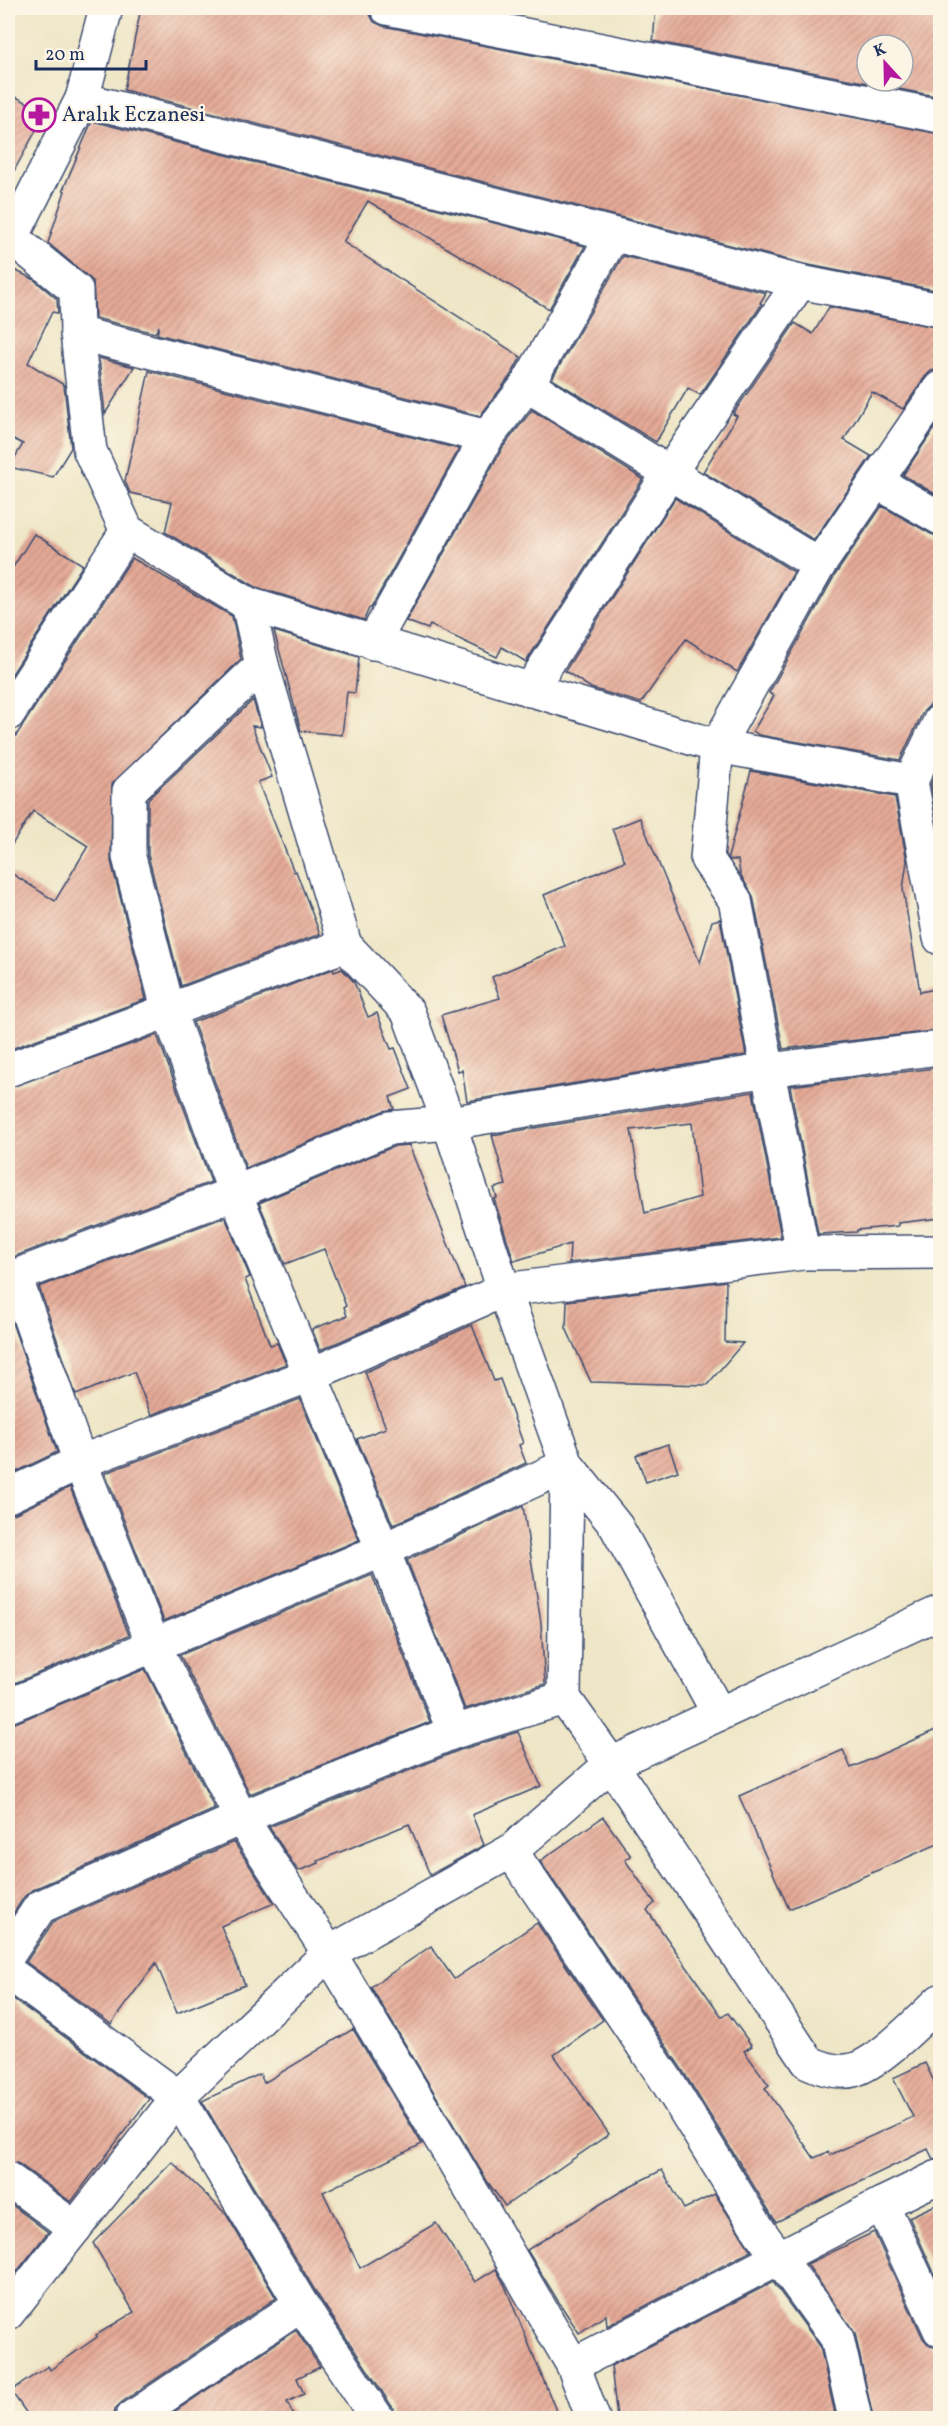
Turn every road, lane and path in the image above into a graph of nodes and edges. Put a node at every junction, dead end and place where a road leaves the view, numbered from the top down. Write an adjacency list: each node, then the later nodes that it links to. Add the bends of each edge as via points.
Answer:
1 (106, 8): 3 (street)
2 (387, 8): 4 (street)
3 (82, 99): 5 (street); 6 (street)
4 (940, 116)
5 (613, 235): 7 (street); 10 (street)
6 (10, 242): 9 (street, via 76,290)
7 (800, 282): 8 (street); 13 (street)
8 (940, 310)
9 (77, 333): 12 (street); 16 (street, via 90,452)
10 (527, 385): 12 (street); 13 (street)
11 (940, 388): 14 (street)
12 (487, 437): 19 (street)
13 (670, 472): 17 (street); 21 (street)
14 (877, 482): 15 (street); 17 (street)
15 (940, 518)
16 (127, 531): 18 (street); 22 (street)
17 (819, 565): 24 (street)
18 (248, 604): 19 (street); 20 (street)
19 (373, 644): 21 (street)
20 (262, 664): 28 (street); 29 (street, via 129,791 129,857)
21 (530, 690): 24 (street)
22 (8, 714)
23 (940, 721): 25 (street)
24 (717, 746): 25 (street); 32 (street, via 707,859 735,900)
25 (911, 781): 26 (street)
26 (931, 824): 27 (street)
27 (940, 938)
28 (345, 945): 29 (street); 33 (street, via 408,1012)
29 (168, 1009): 31 (street); 34 (street)
30 (940, 1048): 32 (street)
31 (8, 1070)
32 (768, 1070): 33 (street); 36 (street)
33 (449, 1123): 34 (street, via 390,1128); 38 (street)
34 (235, 1193): 37 (street); 39 (street)
35 (940, 1252): 36 (street)
36 (803, 1253): 38 (street)
37 (11, 1278): 40 (street)
38 (504, 1290): 39 (street); 41 (street)
39 (310, 1375): 40 (street); 43 (street)
40 (80, 1462): 42 (street); 45 (street)
41 (567, 1465): 43 (street); 46 (street); 48 (street, via 616,1526)
42 (8, 1496)
43 (383, 1550): 45 (street); 49 (street)
44 (940, 1612): 48 (street)
45 (154, 1646): 47 (street); 51 (street)
46 (564, 1698): 49 (street); 50 (street)
47 (8, 1706)
48 (719, 1714): 50 (street)
49 (454, 1731): 51 (street)
50 (611, 1764): 52 (street); 56 (street, via 808,2062 826,2069 853,2070 879,2056)
51 (241, 1818): 53 (street); 54 (street, via 40,1907)
52 (511, 1851): 53 (street); 62 (street, via 665,2078)
53 (328, 1953): 57 (street); 66 (street)
54 (8, 1955)
55 (8, 1972): 57 (street)
56 (940, 2001)
57 (177, 2097): 61 (street); 63 (street)
58 (940, 2176): 60 (street)
59 (8, 2179): 61 (street)
60 (882, 2204): 62 (street); 65 (street)
61 (75, 2228): 64 (street)
62 (779, 2257): 66 (street); 70 (street, via 837,2338)
63 (301, 2304): 67 (street); 68 (street)
64 (8, 2313)
65 (940, 2330)
66 (573, 2365): 69 (street)
67 (132, 2418)
68 (377, 2418)
69 (593, 2418)
70 (855, 2418)

